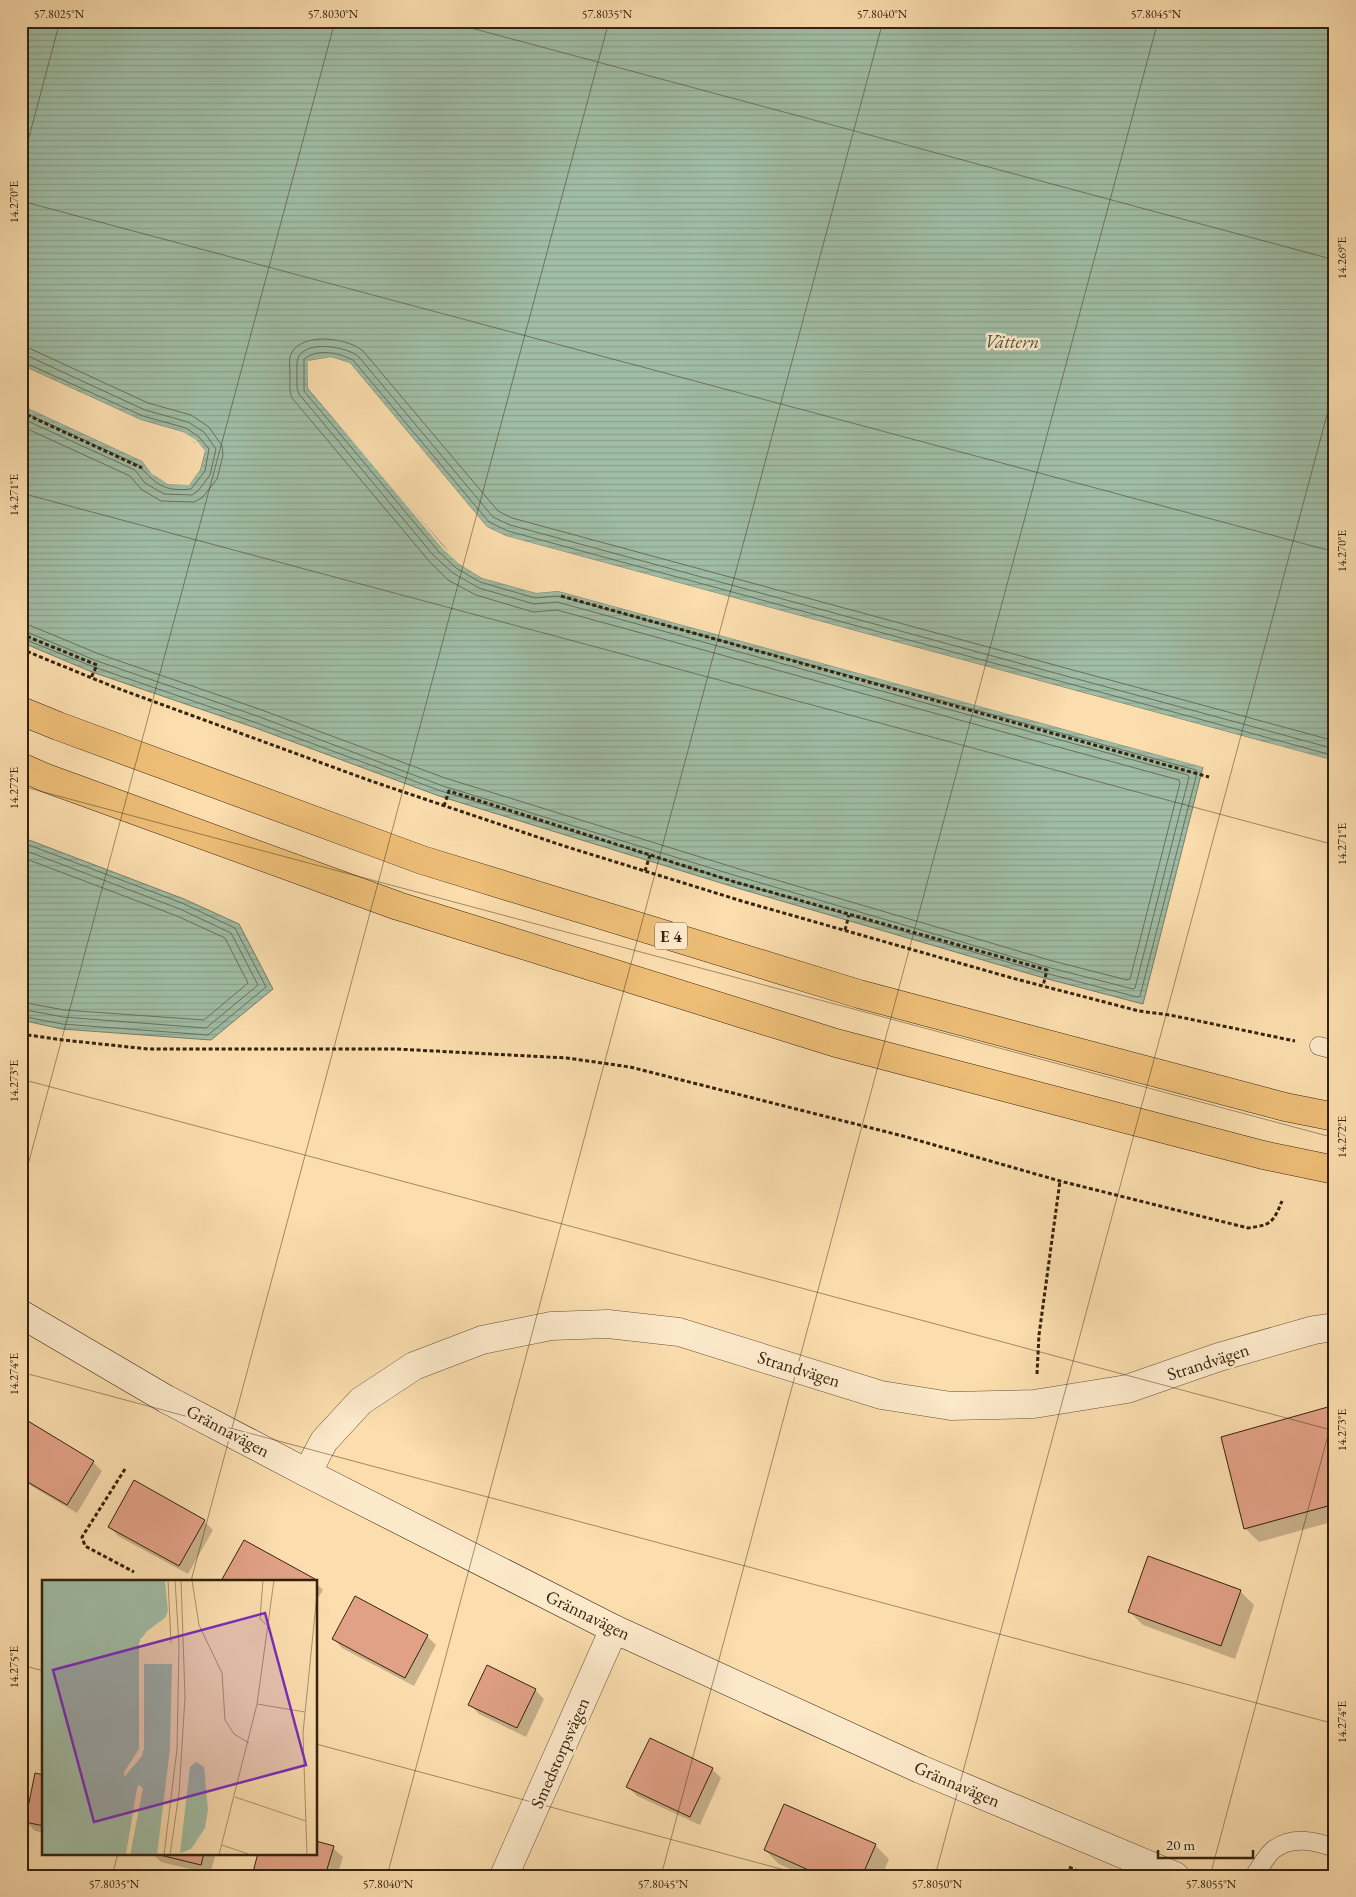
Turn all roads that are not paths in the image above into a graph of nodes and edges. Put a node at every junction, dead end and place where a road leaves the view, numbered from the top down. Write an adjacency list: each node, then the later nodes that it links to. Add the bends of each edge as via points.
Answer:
1 (21, 711): 3 (highway, E 4, via 404,853 489,880 859,994)
2 (21, 767): 4 (highway, via 398,906 836,1043 1263,1155)
3 (1335, 1117)
4 (1335, 1170)
5 (21, 1314): 7 (street, Grännavägen, via 166,1399)
6 (1335, 1326): 7 (street, Strandvägen, via 1219,1357 1127,1389 1034,1404 951,1406 881,1395 679,1332 608,1324 551,1326 482,1340 414,1366 361,1401 324,1441)
7 (307, 1473): 8 (street, Grännavägen)
8 (614, 1629): 10 (street, Smedstorpsvägen); 11 (street, Grännavägen, via 920,1769)
9 (1335, 1848): 12 (lane, via 1318,1842 1295,1840 1273,1850)
10 (504, 1876)
11 (1176, 1876)
12 (1254, 1876)

